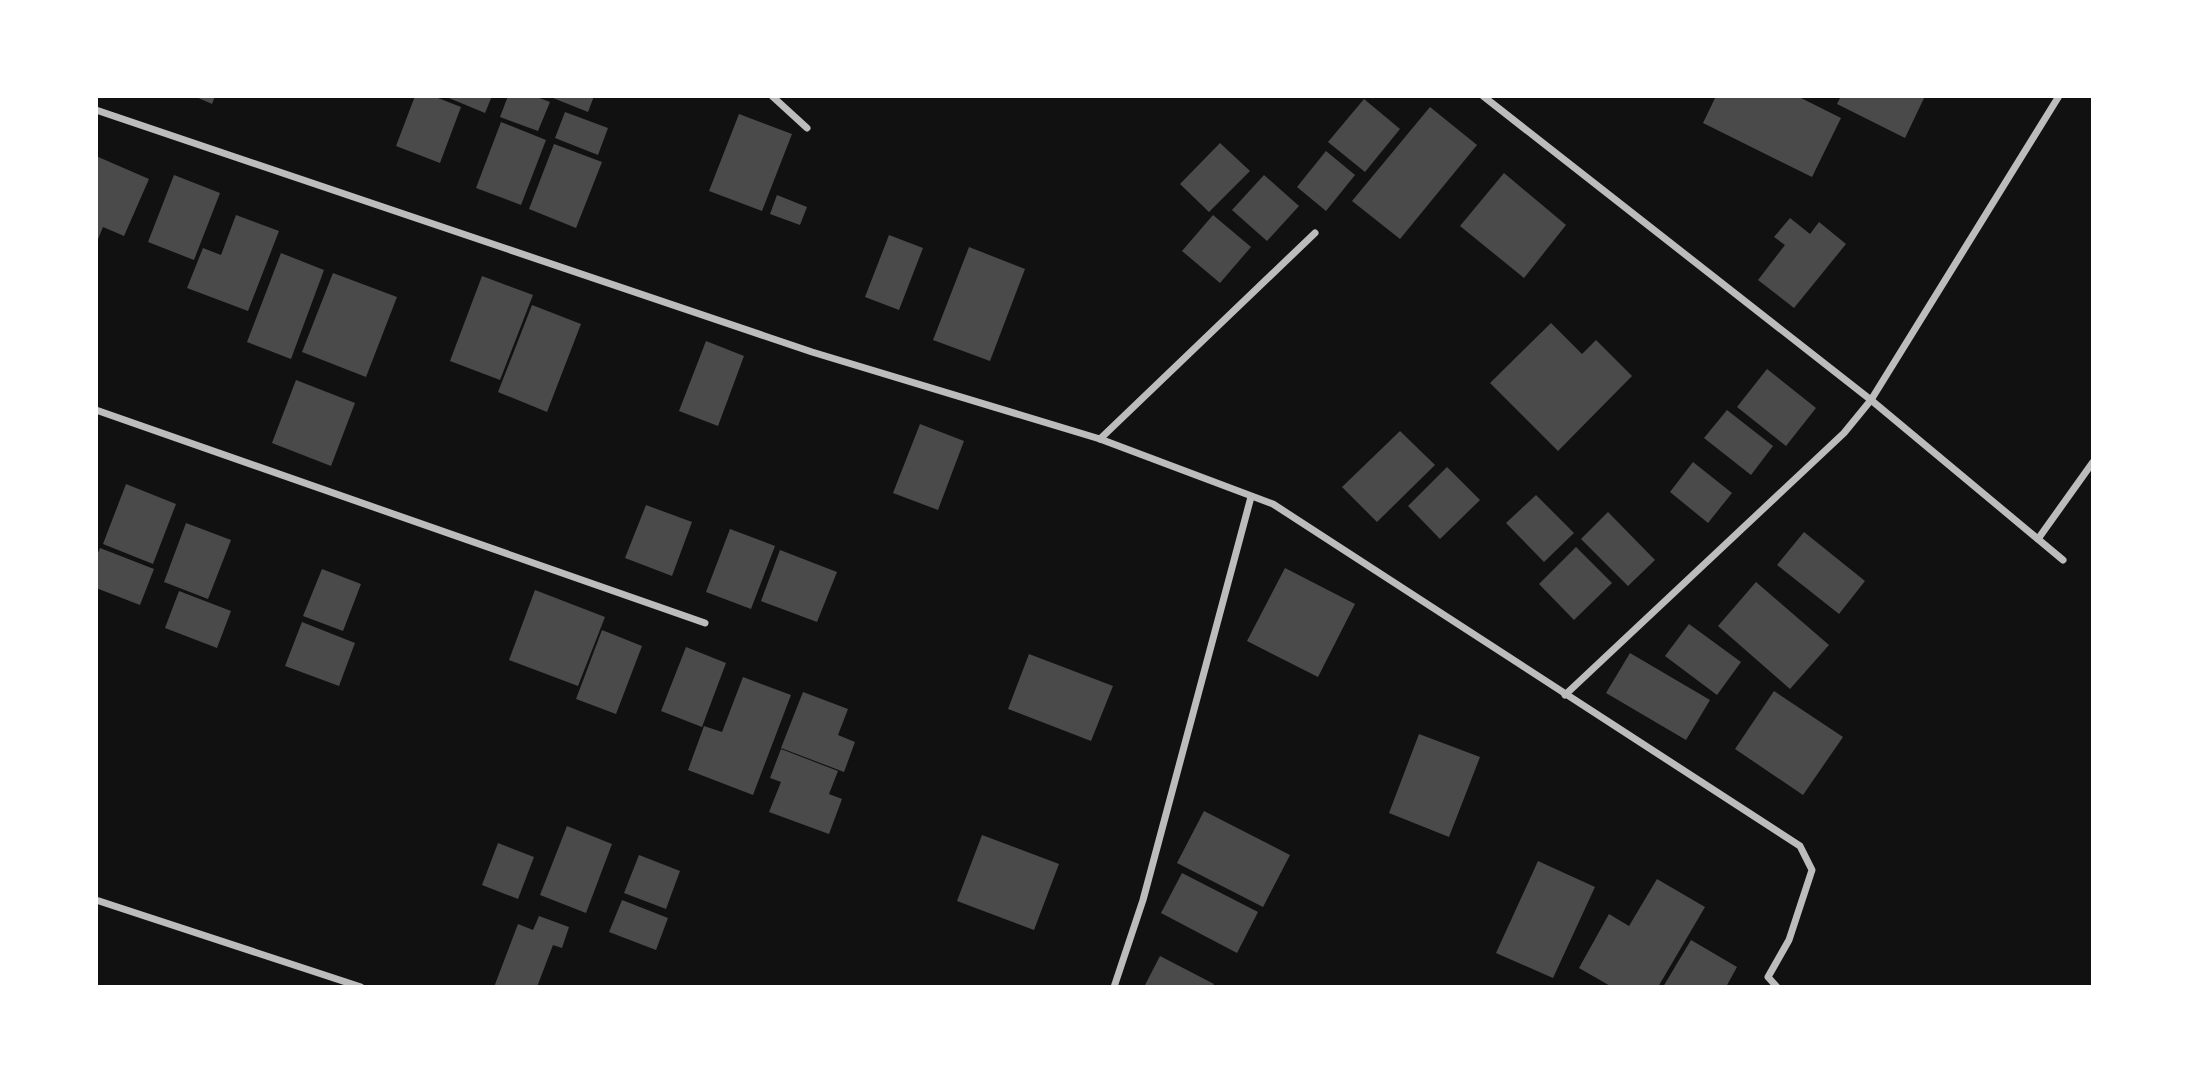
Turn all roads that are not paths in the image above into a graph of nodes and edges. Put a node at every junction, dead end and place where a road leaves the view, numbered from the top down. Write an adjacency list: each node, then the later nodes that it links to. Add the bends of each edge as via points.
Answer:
1 (772, 96): 5 (street)
2 (1483, 96): 7 (street)
3 (2059, 96): 7 (street)
4 (96, 110): 9 (street, via 812,352)
5 (807, 128)
6 (1315, 233): 9 (street)
7 (1871, 400): 12 (street); 15 (street, via 1843,433)
8 (96, 410): 14 (street)
9 (1100, 439): 11 (street)
10 (2093, 462): 12 (street)
11 (1251, 497): 15 (street, via 1273,504); 18 (street, via 1143,900)
12 (2038, 539): 13 (street)
13 (2063, 560)
14 (705, 622)
15 (1564, 695): 19 (street, via 1800,846 1812,870 1789,940 1768,977)
16 (96, 900): 17 (street)
17 (361, 987)
18 (1114, 987)
19 (1777, 987)

